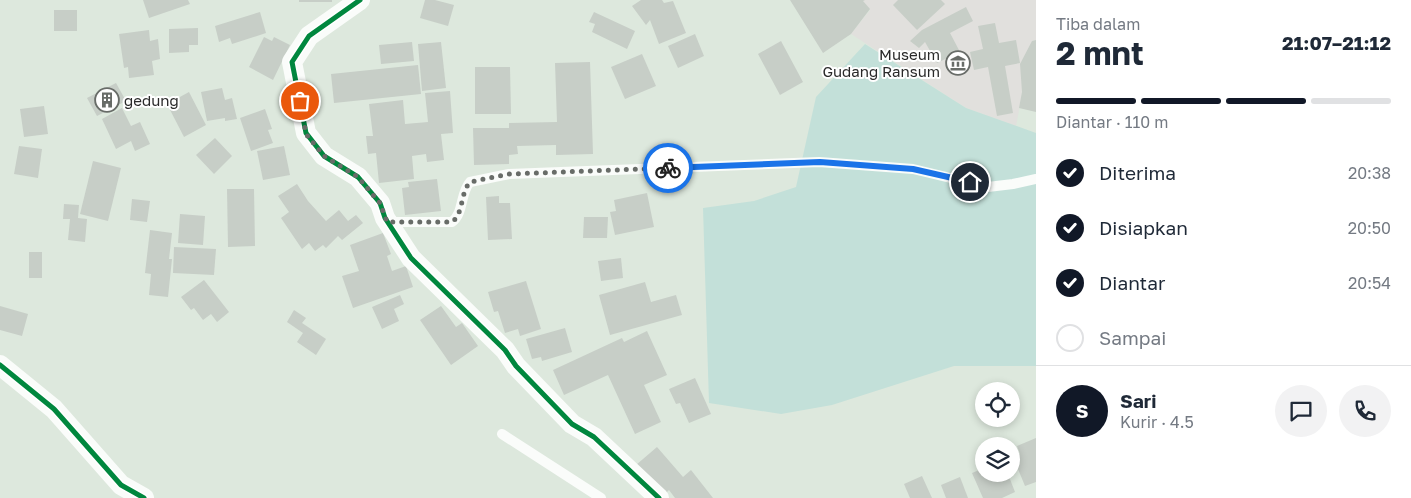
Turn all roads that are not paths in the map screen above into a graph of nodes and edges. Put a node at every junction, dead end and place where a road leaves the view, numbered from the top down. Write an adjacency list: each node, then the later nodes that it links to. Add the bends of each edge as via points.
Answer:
1 (360, 0): 3 (street, via 309,36 292,62 306,134 324,156 358,177 380,203)
2 (1036, 179): 3 (lane, via 988,187 913,169 820,162 509,174 470,182 457,218 452,222)
3 (387, 222): 8 (street, via 411,258 505,350 543,395)
4 (0, 365): 6 (street, via 54,409 121,485)
5 (502, 434): 7 (lane)
6 (144, 498)
7 (601, 498)
8 (659, 498)

